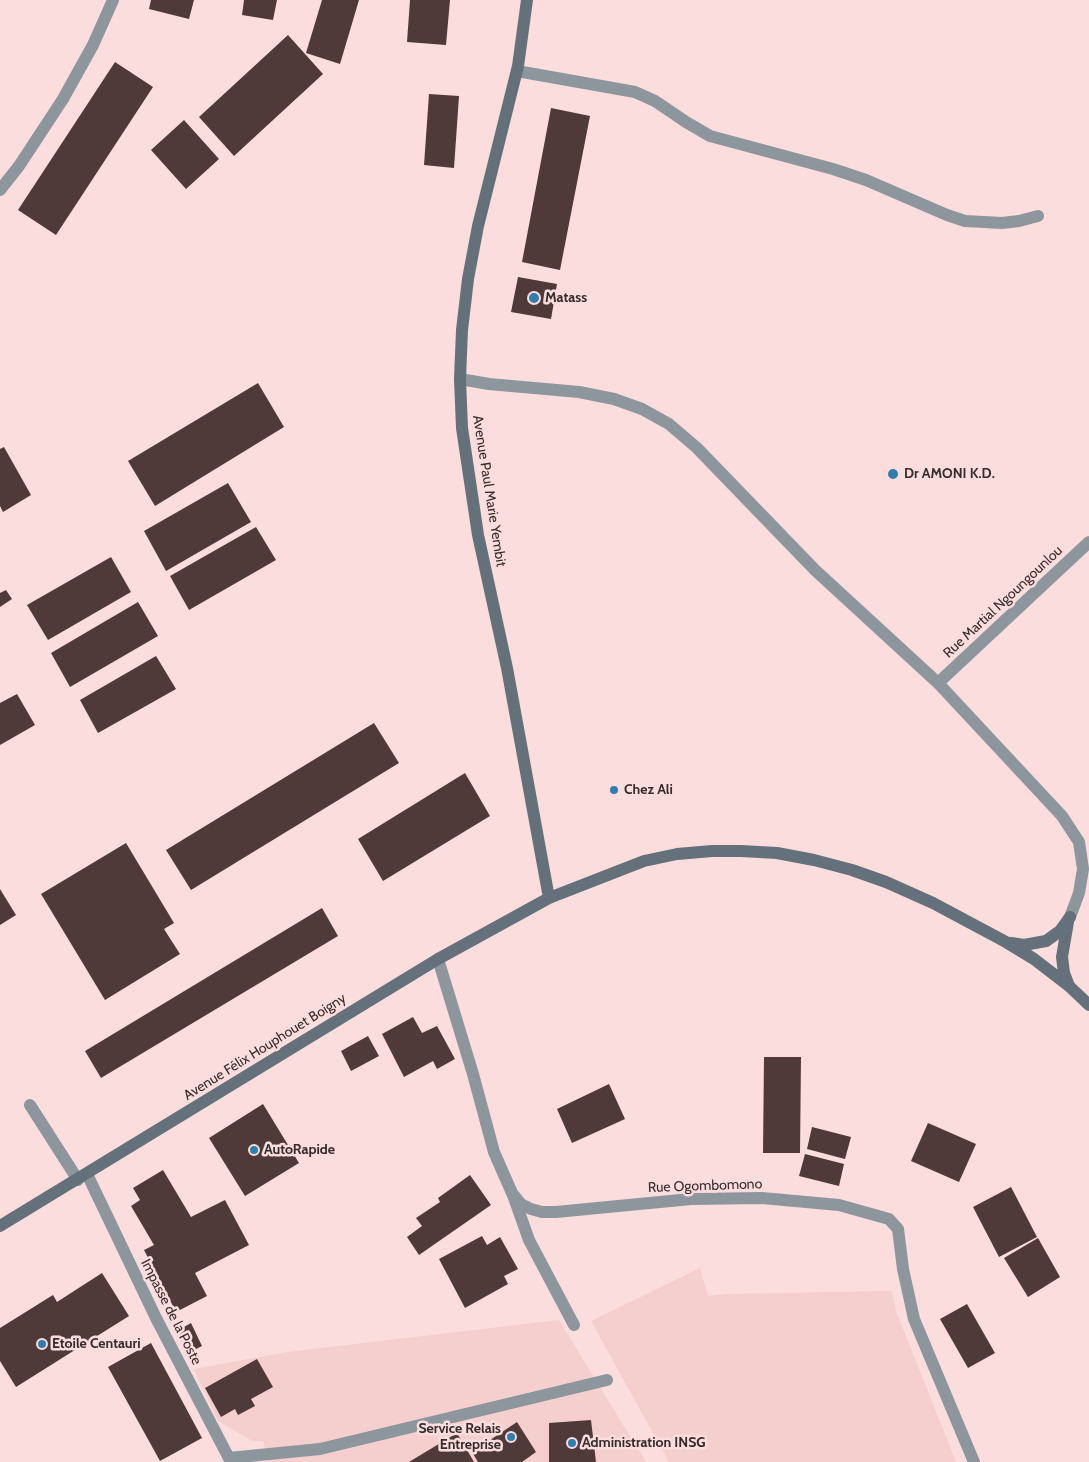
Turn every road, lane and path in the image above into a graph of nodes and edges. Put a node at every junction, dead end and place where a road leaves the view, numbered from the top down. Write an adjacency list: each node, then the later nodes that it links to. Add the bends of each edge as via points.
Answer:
1 (113, 0): 4 (street, via 63,99)
2 (527, 0): 3 (main road, Avenue Paul Marie Yembit)
3 (517, 71): 5 (street, via 635,92 710,136 833,169 965,221 1002,223); 6 (main road, Avenue Paul Marie Yembit, via 468,279)
4 (0, 190)
5 (1038, 216)
6 (460, 379): 8 (street, via 614,399 668,424 696,448 815,570); 9 (main road, Avenue Paul Marie Yembit, via 462,428 478,535 507,668)
7 (1089, 542): 8 (street, Rue Martial Ngoungounlou)
8 (938, 683): 10 (street, via 1062,816 1079,842 1083,869 1080,893)
9 (549, 898): 11 (main road, Avenue Félix Houphouet Boigny, via 644,861 677,854 712,851 777,853 852,870 886,882); 12 (main road, Avenue Félix Houphouet Boigny)
10 (1070, 917): 11 (main road, via 1060,931 1046,941); 13 (main road, via 1062,957)
11 (1006, 942): 13 (main road, Avenue Félix Houphouet Boigny)
12 (438, 959): 16 (main road, Avenue Félix Houphouet Boigny); 17 (street, Rue Ogombomono, via 494,1152)
13 (1069, 986): 14 (main road, Avenue Félix Houphouet Boigny)
14 (1089, 1005)
15 (30, 1105): 16 (street, Impasse de la Poste)
16 (82, 1177): 18 (main road, Avenue Félix Houphouet Boigny); 21 (street, Impasse de la Poste)
17 (512, 1193): 19 (street, via 529,1240); 22 (street, Rue Ogombomono, via 521,1204 542,1212 692,1199 762,1198 839,1205 888,1219 898,1229 914,1319)
18 (0, 1226)
19 (574, 1325)
20 (607, 1380): 21 (street, via 320,1449)
21 (230, 1460)
22 (974, 1462)

